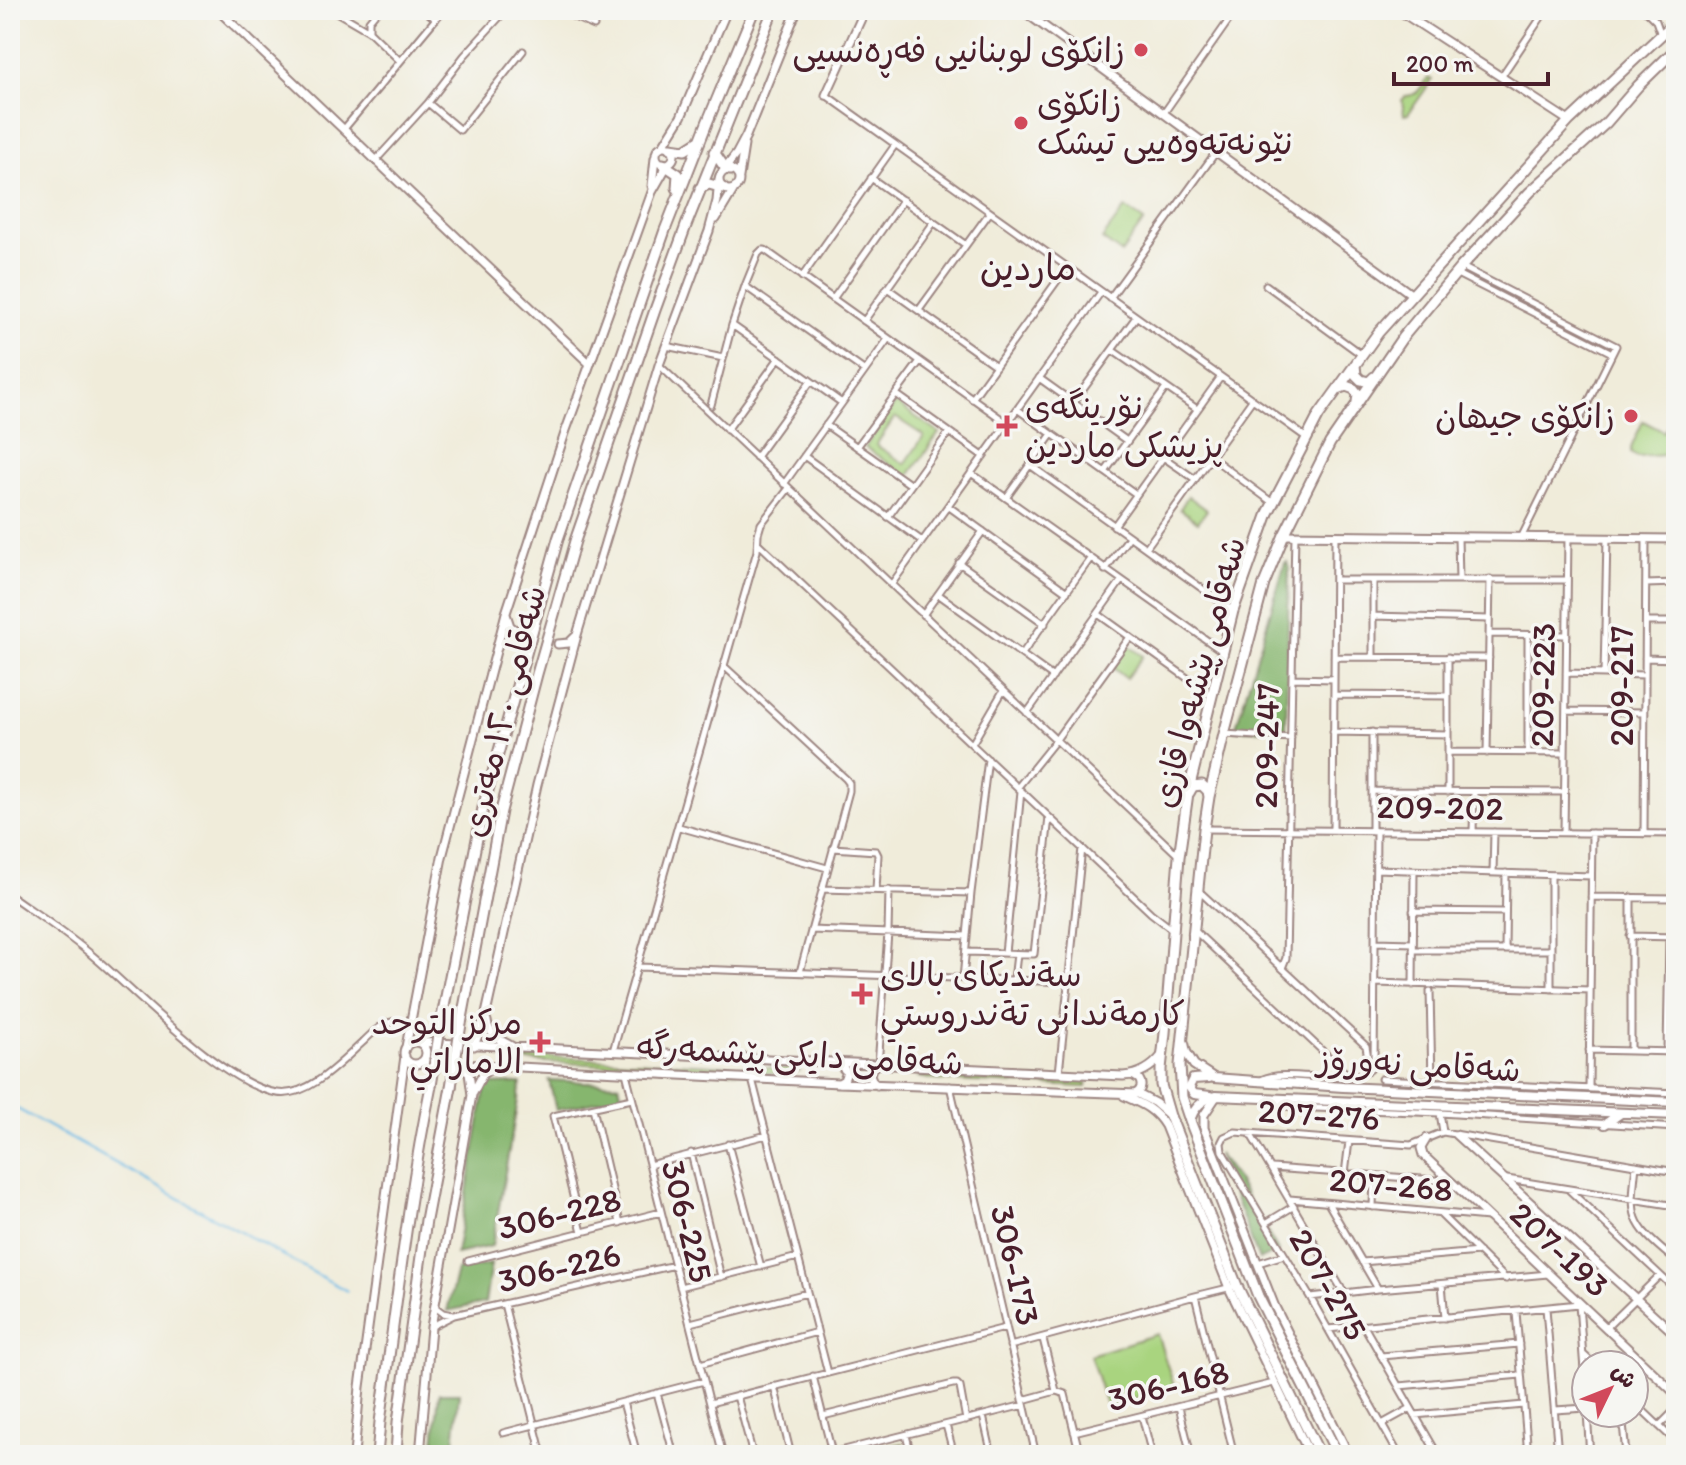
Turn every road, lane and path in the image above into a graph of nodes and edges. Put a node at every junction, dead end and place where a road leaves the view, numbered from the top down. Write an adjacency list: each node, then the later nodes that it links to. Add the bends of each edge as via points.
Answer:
1 (218, 10): 32 (street)
2 (333, 10): 22 (street)
3 (378, 10): 22 (street)
4 (424, 10): 19 (street)
5 (443, 10): 19 (street)
6 (506, 10): 29 (street)
7 (559, 10): 21 (street)
8 (727, 10): 36 (street)
9 (754, 10): 34 (highway, شەقامی ١٢٠ مەتری)
10 (773, 10): 38 (highway, شەقامی ١٢٠ مەتری)
11 (797, 10): 33 (street)
12 (1022, 10): 37 (street)
13 (1028, 10): 30 (street)
14 (1236, 10): 30 (street)
15 (1398, 10): 27 (street)
16 (1546, 10): 27 (street)
17 (1645, 10): 23 (street)
18 (870, 11): 28 (street)
19 (436, 19): 26 (street)
20 (1676, 21): 23 (highway, شەقامی پێشەوا قازی)
21 (594, 26)
22 (369, 31): 26 (street)
23 (1661, 35): 31 (highway, شەقامی پێشەوا قازی)
24 (1676, 49): 54 (highway, شەقامی پێشەوا قازی)
25 (523, 51): 29 (street, via 460,130)
26 (400, 61): 32 (street)
27 (1501, 77): 31 (street)
28 (826, 95): 35 (street)
29 (428, 103): 39 (street)
30 (1166, 110): 37 (street)
31 (1569, 121): 60 (highway, شەقامی پێشەوا قازی)
32 (344, 129): 39 (street)
33 (746, 136): 41 (street); 43 (street)
34 (699, 141): 36 (highway, via 685,150); 48 (highway, شەقامی ١٢٠ مەتری)
35 (895, 145): 42 (street); 49 (street)
36 (671, 149): 40 (street, via 673,159); 40 (street, via 658,148)
37 (1216, 151): 60 (street); 61 (street)
38 (714, 152): 41 (highway); 45 (highway, شەقامی ١٢٠ مەتری)
39 (376, 160): 75 (street)
40 (663, 163): 46 (street); 46 (street); 48 (highway, via 678,174)
41 (723, 178): 43 (street, via 735,173); 44 (street, via 729,190); 45 (highway); 51 (street)
42 (871, 178): 47 (street); 55 (street)
43 (738, 179): 44 (street)
44 (735, 187): 51 (street)
45 (700, 188): 440 (highway, شەقامی ١٢٠ مەتری, bridge, via 575,541 501,811 426,1220)
46 (652, 192): 75 (street)
47 (903, 200): 50 (street); 62 (street)
48 (675, 204): 439 (highway, شەقامی ١٢٠ مەتری, bridge, via 558,539 483,808 423,1123)
49 (990, 212): 52 (street); 53 (street)
50 (934, 222): 52 (street); 58 (street)
51 (709, 231): 68 (street)
52 (966, 245): 63 (street)
53 (1067, 267): 59 (street); 77 (street)
54 (1458, 270): 70 (street); 70 (street, via 1616,346); 79 (highway, شەقامی پێشەوا قازی)
55 (802, 277): 57 (street, via 762,250); 62 (street)
56 (1266, 285): 73 (street)
57 (745, 286): 66 (street); 78 (street)
58 (887, 288): 63 (street); 65 (street)
59 (1101, 292): 61 (street); 80 (street)
60 (1411, 294): 73 (highway, شەقامی پێشەوا قازی)
61 (1110, 298): 64 (street)
62 (833, 299): 65 (street)
63 (919, 310): 77 (street)
64 (1136, 317): 69 (street); 81 (street)
65 (864, 321): 67 (street)
66 (732, 325): 71 (street); 72 (street)
67 (888, 339): 74 (street); 78 (street)
68 (666, 345): 71 (street); 76 (street)
69 (1112, 350): 83 (street); 88 (street)
70 (1612, 353): 125 (street)
71 (723, 358): 91 (street)
72 (779, 358): 82 (street); 96 (street)
73 (1359, 359): 79 (highway, via 1354,372 1358,378 1369,382); 84 (highway, شەقامی پێشەوا قازی)
74 (920, 361): 85 (street); 86 (street)
75 (590, 364): 148 (street)
76 (659, 365): 96 (street); 158 (street)
77 (996, 366): 86 (street)
78 (865, 371): 90 (street)
79 (1375, 377): 89 (highway, شەقامی پێشەوا قازی)
80 (1039, 378): 88 (street); 92 (street)
81 (1220, 378): 87 (street); 93 (street)
82 (811, 381): 90 (street); 104 (street)
83 (1166, 388): 93 (street); 100 (street)
84 (1334, 393): 89 (highway, via 1350,387 1358,394); 99 (highway, شەقامی پێشەوا قازی)
85 (896, 394): 97 (street); 101 (street)
86 (972, 399): 94 (street)
87 (1252, 400): 99 (street); 106 (street)
88 (1074, 402): 100 (street)
89 (1357, 402): 120 (highway, شەقامی پێشەوا قازی)
90 (842, 403): 95 (street)
91 (711, 405)
92 (1017, 409): 94 (street); 98 (street)
93 (1197, 409): 105 (street)
94 (1007, 423): 103 (street)
95 (826, 425): 101 (street); 102 (street)
96 (727, 430): 104 (street)
97 (949, 432): 103 (street); 111 (street)
98 (1052, 434): 107 (street); 108 (street)
99 (1307, 438): 115 (highway, شەقامی پێشەوا قازی)
100 (1127, 441): 108 (street)
101 (857, 447): 111 (street)
102 (804, 456): 112 (street); 117 (street)
103 (983, 456): 109 (street)
104 (756, 457): 112 (street)
105 (1163, 457): 110 (street); 113 (street)
106 (1211, 457): 110 (street); 115 (street)
107 (1030, 465): 114 (street); 118 (street)
108 (1105, 472): 113 (street)
109 (971, 473): 114 (street); 116 (street)
110 (1195, 479): 132 (street)
111 (911, 485): 117 (street)
112 (786, 486): 131 (street, via 761,524); 144 (street)
113 (1136, 494): 118 (street)
114 (1006, 498): 133 (street)
115 (1273, 503): 147 (highway, شەقامی پێشەوا قازی)
116 (948, 506): 119 (street); 130 (street)
117 (888, 517): 130 (street)
118 (1114, 526): 123 (street)
119 (983, 531): 134 (street); 145 (street)
120 (1284, 535): 121 (street); 187 (highway, شەقامی پێشەوا قازی, via 1264,584)
121 (1295, 535): 122 (street); 176 (street, 209-247)
122 (1335, 536): 124 (street); 137 (street)
123 (1129, 537): 132 (street); 135 (street)
124 (1458, 537): 125 (street); 139 (street)
125 (1521, 538): 126 (street)
126 (1568, 538): 127 (street); 140 (street, 209-223)
127 (1607, 539): 128 (street); 173 (street)
128 (1646, 539): 129 (street); 143 (street, 209-217)
129 (1676, 539)
130 (922, 541): 144 (street)
131 (758, 544): 171 (street); 191 (street)
132 (1146, 548): 147 (street)
133 (1090, 559): 135 (street); 145 (street)
134 (959, 563): 146 (street); 155 (street)
135 (1105, 570): 141 (street)
136 (1490, 579): 139 (street); 140 (street); 152 (street)
137 (1335, 580): 138 (street); 165 (street)
138 (1373, 580): 139 (street); 151 (street)
139 (1459, 580)
140 (1567, 580): 160 (street, 209-223)
141 (1121, 581): 149 (street); 163 (street)
142 (1676, 583): 143 (street)
143 (1646, 584): 153 (street, 209-217)
144 (891, 585): 150 (street)
145 (1067, 592): 155 (street)
146 (938, 594): 150 (street); 164 (street)
147 (1233, 611): 163 (highway, شەقامی پێشەوا قازی)
148 (506, 613): 156 (street); 269 (street, via 442,857)
149 (1098, 614): 161 (street); 175 (street)
150 (923, 615): 178 (street)
151 (1373, 616): 152 (street); 166 (street)
152 (1489, 619): 157 (street)
153 (1646, 622): 154 (street); 169 (street, 209-217)
154 (1676, 622)
155 (1045, 624): 164 (street)
156 (521, 634)
157 (1489, 634): 159 (street); 168 (street)
158 (577, 635): 162 (street); 266 (street)
159 (1528, 635): 160 (street); 194 (street)
160 (1567, 635): 172 (street, 209-223)
161 (1130, 637): 180 (street); 190 (street)
162 (558, 644)
163 (1223, 651): 180 (highway, شەقامی پێشەوا قازی)
164 (1022, 654): 175 (street)
165 (1334, 657): 166 (street); 177 (street)
166 (1373, 657): 167 (street)
167 (1448, 657): 168 (street); 181 (street)
168 (1489, 658): 193 (street)
169 (1645, 658): 170 (street); 174 (street, 209-217)
170 (1676, 659)
171 (724, 666): 207 (street); 218 (street, via 848,781)
172 (1566, 673): 173 (street); 182 (street, 209-223)
173 (1604, 674): 174 (street)
174 (1645, 675): 183 (street, 209-217)
175 (1053, 677): 184 (street)
176 (1292, 678): 177 (street); 189 (street, 209-247)
177 (1334, 679): 179 (street)
178 (1003, 691): 184 (street); 191 (street)
179 (1334, 695): 181 (street); 185 (street)
180 (1212, 696): 197 (highway, شەقامی پێشەوا قازی)
181 (1448, 696): 188 (street)
182 (1566, 711): 183 (street); 195 (street, 209-223)
183 (1645, 712): 216 (street, 209-217)
184 (1027, 713): 190 (street)
185 (1333, 732): 186 (street); 210 (street)
186 (1372, 732): 188 (street); 200 (street)
187 (1224, 734): 189 (street); 198 (highway, شەقامی پێشەوا قازی)
188 (1448, 734): 192 (street)
189 (1291, 738): 209 (street, 209-247)
190 (1055, 741): 199 (street); 220 (street)
191 (972, 744): 196 (street)
192 (1448, 752): 193 (street); 201 (street)
193 (1487, 753): 194 (street)
194 (1528, 753): 195 (street)
195 (1565, 753): 203 (street, 209-223)
196 (988, 759): 199 (street); 232 (street)
197 (1196, 760): 198 (highway, via 1204,774); 204 (highway, شەقامی پێشەوا قازی)
198 (1217, 764): 205 (highway, شەقامی پێشەوا قازی)
199 (1020, 789): 206 (street); 251 (street)
200 (1372, 791): 201 (street); 211 (street)
201 (1448, 792): 202 (street)
202 (1474, 792): 203 (street); 212 (street)
203 (1565, 792): 214 (street, 209-223)
204 (1188, 793): 205 (highway, via 1200,785); 220 (highway, شەقامی پێشەوا قازی)
205 (1209, 797): 208 (highway, شەقامی پێشەوا قازی)
206 (1049, 816): 219 (street); 252 (street, via 1034,954)
207 (679, 827): 221 (street); 253 (street)
208 (1204, 829): 209 (street, 209-202); 231 (highway, شەقامی پێشەوا قازی)
209 (1288, 830): 210 (street, 209-202); 254 (street, 209-247)
210 (1333, 830): 211 (street, 209-202)
211 (1374, 831): 212 (street, 209-202); 222 (street)
212 (1473, 832): 213 (street, 209-202)
213 (1494, 832): 214 (street, 209-202); 224 (street)
214 (1564, 833): 215 (street, 209-202)
215 (1592, 833): 216 (street, 209-202); 227 (street)
216 (1644, 834): 217 (street, 209-202)
217 (1676, 834)
218 (832, 848): 221 (street); 229 (street, via 876,851)
219 (1082, 848): 241 (street); 260 (street)
220 (1179, 857): 241 (highway, شەقامی پێشەوا قازی)
221 (827, 868): 228 (street)
222 (1376, 869): 223 (street); 246 (street)
223 (1414, 871): 224 (street); 237 (street)
224 (1493, 873): 225 (street)
225 (1506, 873): 226 (street); 238 (street)
226 (1551, 875): 227 (street); 249 (street)
227 (1591, 876): 234 (street)
228 (822, 889): 229 (street); 240 (street)
229 (876, 890): 230 (street)
230 (889, 890): 232 (street); 242 (street)
231 (1198, 890): 239 (highway, شەقامی پێشەوا قازی); 254 (street)
232 (971, 893): 243 (street)
233 (10, 895): 269 (street, via 90,953 215,1061 271,1092 292,1093 314,1082 389,1022)
234 (1591, 897): 235 (street); 264 (street)
235 (1631, 897): 236 (street); 244 (street)
236 (1676, 898)
237 (1413, 911): 238 (street); 247 (street)
238 (1505, 912): 248 (street)
239 (1193, 929): 270 (highway, شەقامی پێشەوا قازی); 297 (street)
240 (811, 930): 242 (street); 255 (street)
241 (1173, 930): 280 (highway, شەقامی پێشەوا قازی)
242 (888, 933): 243 (street); 257 (street)
243 (967, 936): 250 (street)
244 (1630, 936): 245 (street); 276 (street)
245 (1672, 937): 256 (street)
246 (1376, 942): 247 (street); 261 (street)
247 (1413, 946): 248 (street); 262 (street)
248 (1505, 950): 249 (street)
249 (1551, 950): 263 (street)
250 (966, 952): 251 (street); 258 (street)
251 (1005, 953): 252 (street)
252 (1017, 954): 259 (street)
253 (638, 967): 255 (street); 278 (street)
254 (1282, 968): 290 (street, via 1367,1048)
255 (800, 972): 257 (street)
256 (1672, 974): 267 (street)
257 (885, 976): 258 (street); 285 (street)
258 (963, 979): 259 (street)
259 (1014, 980): 260 (street)
260 (1069, 982): 289 (street)
261 (1376, 983): 262 (street); 290 (street, via 1374,1065)
262 (1413, 985): 263 (street)
263 (1551, 989): 264 (street)
264 (1590, 990): 275 (street)
265 (1430, 991): 300 (street)
266 (486, 1014): 272 (street); 273 (street, via 491,1033)
267 (1668, 1014): 268 (street); 277 (street)
268 (1676, 1014)
269 (409, 1027): 271 (street)
270 (1183, 1037): 294 (main road, via 1194,1065); 320 (highway, شەقامی پێشەوا قازی, via 1180,1081)
271 (411, 1042): 272 (street, شەقامی دایکی پێشمەرگە); 281 (street); 282 (street, via 426,1051)
272 (474, 1046): 273 (street, شەقامی دایکی پێشمەرگە)
273 (514, 1048): 274 (street, شەقامی دایکی پێشمەرگە)
274 (524, 1048): 278 (street, شەقامی دایکی پێشمەرگە); 287 (street)
275 (1589, 1050): 276 (street); 302 (street)
276 (1631, 1051): 277 (street)
277 (1667, 1051): 279 (street)
278 (613, 1052): 283 (street, شەقامی دایکی پێشمەرگە)
279 (1676, 1052)
280 (1162, 1055): 292 (street); 319 (highway, شەقامی پێشەوا قازی, via 1161,1085)
281 (405, 1056): 282 (street); 296 (street)
282 (418, 1063): 284 (street, شەقامی دایکی پێشمەرگە); 296 (street)
283 (837, 1063): 285 (street, شەقامی دایکی پێشمەرگە); 298 (street, via 847,1072)
284 (456, 1064): 286 (street, شەقامی دایکی پێشمەرگە); 307 (street, via 469,1073)
285 (877, 1065): 289 (street, شەقامی دایکی پێشمەرگە); 299 (street, via 870,1075)
286 (495, 1066): 287 (street, شەقامی دایکی پێشمەرگە); 307 (street, via 483,1074)
287 (524, 1067): 288 (street, شەقامی دایکی پێشمەرگە)
288 (625, 1072): 293 (street, شەقامی دایکی پێشمەرگە); 311 (street, 306-225)
289 (1059, 1073): 291 (street, شەقامی دایکی پێشمەرگە)
290 (1365, 1074): 297 (street)
291 (1090, 1075): 292 (street, شەقامی دایکی پێشمەرگە); 303 (street)
292 (1133, 1075): 306 (street, via 1142,1085)
293 (752, 1078): 298 (street, شەقامی دایکی پێشمەرگە); 326 (street)
294 (1214, 1078): 297 (main road, شەقامی نەورۆز); 309 (main road, via 1195,1079 1189,1088)
295 (1381, 1079): 300 (street)
296 (402, 1080): 438 (street)
297 (1345, 1080): 300 (main road, شەقامی نەورۆز)
298 (839, 1083): 299 (street, شەقامی دایکی پێشمەرگە)
299 (877, 1085): 301 (street, شەقامی دایکی پێشمەرگە)
300 (1437, 1085): 302 (street); 308 (main road, شەقامی نەورۆز)
301 (950, 1086): 303 (street, شەقامی دایکی پێشمەرگە); 388 (street, 306-173)
302 (1589, 1089): 308 (street)
303 (1091, 1093): 305 (street, شەقامی دایکی پێشمەرگە)
304 (1676, 1093): 308 (street)
305 (1118, 1094): 306 (street, شەقامی دایکی پێشمەرگە); 324 (street, via 1145,1105)
306 (1135, 1094): 319 (street)
307 (472, 1095): 380 (street)
308 (1613, 1095): 312 (main road, شەقامی نەورۆز)
309 (1215, 1097): 310 (main road, شەقامی نەورۆز); 320 (main road, via 1200,1103); 354 (street, via 1204,1115 1204,1128)
310 (1261, 1098): 313 (main road, شەقامی نەورۆز); 315 (street, via 1290,1107)
311 (632, 1099): 314 (street); 333 (street, 306-225)
312 (1676, 1102)
313 (1406, 1104): 315 (main road); 317 (main road, شەقامی نەورۆز)
314 (593, 1108): 351 (street); 353 (street, via 553,1116)
315 (1413, 1112): 316 (street)
316 (1440, 1113): 321 (street); 323 (street)
317 (1621, 1113): 318 (main road, شەقامی نەورۆز); 321 (main road)
318 (1676, 1115)
319 (1170, 1116): 324 (highway, شەقامی پێشەوا قازی)
320 (1190, 1121): 354 (highway, شەقامی پێشەوا قازی)
321 (1605, 1124): 322 (street)
322 (1676, 1128)
323 (1443, 1132): 327 (street); 329 (street)
324 (1173, 1134): 370 (highway, شەقامی پێشەوا قازی)
325 (1250, 1134): 328 (street, 207-276); 330 (street, 207-276); 335 (street)
326 (767, 1135): 331 (street); 357 (street)
327 (1456, 1135): 334 (street); 339 (street)
328 (1224, 1137): 352 (street, 207-275, via 1222,1151)
329 (1427, 1138): 330 (street, 207-276, via 1411,1145); 340 (street, 207-193, via 1422,1153)
330 (1349, 1141): 337 (street)
331 (728, 1144): 332 (street); 363 (street)
332 (691, 1153): 333 (street); 366 (street)
333 (649, 1165): 348 (street, 306-225)
334 (1636, 1165): 336 (street); 343 (street)
335 (1271, 1168): 337 (street); 342 (street)
336 (1676, 1172)
337 (1345, 1174): 338 (street)
338 (1374, 1176): 340 (street); 347 (street)
339 (1505, 1179): 341 (street); 377 (street)
340 (1450, 1181): 350 (street, 207-193)
341 (1567, 1189): 343 (street); 365 (street)
342 (1290, 1199): 344 (street, 207-268); 345 (street)
343 (1632, 1199): 346 (street); 358 (street, via 1643,1232)
344 (1328, 1203): 347 (street, 207-268); 360 (street)
345 (1294, 1206): 352 (street); 374 (street)
346 (1676, 1206)
347 (1373, 1207): 349 (street, 207-268)
348 (661, 1212): 351 (street, 306-228); 362 (street, 306-225)
349 (1438, 1212): 350 (street, 207-268); 355 (street)
350 (1489, 1217): 364 (street, 207-193)
351 (620, 1223): 353 (street, 306-228)
352 (1266, 1223): 356 (street, 207-275)
353 (582, 1232): 359 (street, 306-228)
354 (1241, 1239): 361 (street); 458 (highway, شەقامی پێشەوا قازی, via 1258,1296)
355 (1479, 1252): 360 (street); 367 (street)
356 (1284, 1255): 361 (street); 376 (street, 207-275)
357 (798, 1257): 363 (street); 373 (street)
358 (1671, 1257)
359 (468, 1261)
360 (1362, 1262): 371 (street)
361 (1257, 1264): 459 (street)
362 (675, 1265): 369 (street, 306-225); 378 (street, 306-226)
363 (761, 1267): 366 (street)
364 (1549, 1274): 367 (street); 379 (street, 207-193)
365 (1660, 1275): 372 (street); 377 (street)
366 (721, 1277): 369 (street)
367 (1506, 1279): 368 (street)
368 (1442, 1284): 371 (street); 384 (street)
369 (680, 1287): 385 (street, 306-225)
370 (1233, 1287): 375 (street); 403 (highway, شەقامی پێشەوا قازی)
371 (1378, 1289): 374 (street)
372 (1676, 1290)
373 (807, 1293): 385 (street); 391 (street)
374 (1344, 1293): 376 (street)
375 (1195, 1296): 393 (street); 410 (street)
376 (1310, 1297): 390 (street, 207-275)
377 (1637, 1299): 389 (street); 392 (street)
378 (504, 1304): 383 (street, 306-226); 427 (street)
379 (1579, 1304): 381 (street); 389 (street, 207-193); 396 (street)
380 (435, 1307): 383 (street); 387 (street)
381 (1546, 1308): 382 (street); 418 (street)
382 (1516, 1312): 384 (street); 394 (street)
383 (454, 1315): 387 (street, 306-226)
384 (1445, 1318): 386 (street)
385 (690, 1323): 398 (street, 306-225)
386 (1364, 1326): 390 (street); 397 (street)
387 (431, 1327): 441 (street)
388 (1005, 1328): 395 (street, 306-173); 399 (street)
389 (1606, 1328): 408 (street, 207-193)
390 (1328, 1329): 426 (street, 207-275)
391 (817, 1332): 398 (street); 399 (street)
392 (1676, 1335)
393 (1043, 1339): 395 (street); 406 (street)
394 (1519, 1344): 397 (street); 400 (street)
395 (1010, 1347): 413 (street, 306-173)
396 (1583, 1349)
397 (1381, 1356): 405 (street)
398 (700, 1364): 402 (street, 306-225)
399 (828, 1373): 401 (street)
400 (1521, 1375): 405 (street); 414 (street)
401 (813, 1376): 404 (street); 421 (street)
402 (704, 1381): 407 (street); 412 (street, 306-225)
403 (1278, 1382): 410 (street, 306-168); 436 (street); 457 (highway, شەقامی پێشەوا قازی)
404 (774, 1386): 409 (street); 447 (street)
405 (1399, 1386): 416 (street)
406 (1056, 1391): 413 (street); 432 (street, via 1065,1394)
407 (657, 1393): 411 (street); 444 (street)
408 (1676, 1394)
409 (737, 1396): 412 (street); 446 (street)
410 (1220, 1397): 415 (street, 306-168); 455 (street)
411 (623, 1402): 427 (street); 443 (street)
412 (710, 1403): 445 (street, 306-225)
413 (1024, 1403): 422 (street); 451 (street, 306-173)
414 (1524, 1405): 420 (street); 462 (street)
415 (1179, 1407): 423 (street, 306-168); 454 (street)
416 (1411, 1408): 420 (street); 426 (street)
417 (1676, 1409): 429 (street)
418 (1555, 1410): 419 (street); 463 (street)
419 (1570, 1410)
420 (1415, 1415): 461 (street)
421 (823, 1416): 425 (street, via 957,1384); 437 (street)
422 (983, 1416): 425 (street); 450 (street)
423 (1142, 1416): 432 (street, 306-168); 453 (street)
424 (1650, 1417): 429 (street)
425 (966, 1420): 428 (street)
426 (1382, 1424): 460 (street, 207-275)
427 (535, 1425): 433 (street); 442 (street)
428 (946, 1425): 434 (street); 449 (street)
429 (1659, 1426): 435 (street)
430 (1588, 1429): 464 (street)
431 (1624, 1429): 465 (street)
432 (1074, 1432): 452 (street)
433 (503, 1433)
434 (906, 1435): 437 (street); 448 (street)
435 (1676, 1442)
436 (1309, 1452): 456 (street)
437 (832, 1454)
438 (354, 1455)
439 (377, 1455)
440 (396, 1455)
441 (420, 1455)
442 (542, 1455)
443 (637, 1455)
444 (674, 1455)
445 (723, 1455)
446 (753, 1455)
447 (791, 1455)
448 (911, 1455)
449 (954, 1455)
450 (992, 1455)
451 (1036, 1455)
452 (1080, 1455)
453 (1152, 1455)
454 (1191, 1455)
455 (1234, 1455)
456 (1281, 1455)
457 (1320, 1455)
458 (1338, 1455)
459 (1349, 1455)
460 (1399, 1455)
461 (1438, 1455)
462 (1528, 1455)
463 (1558, 1455)
464 (1590, 1455)
465 (1626, 1455)

